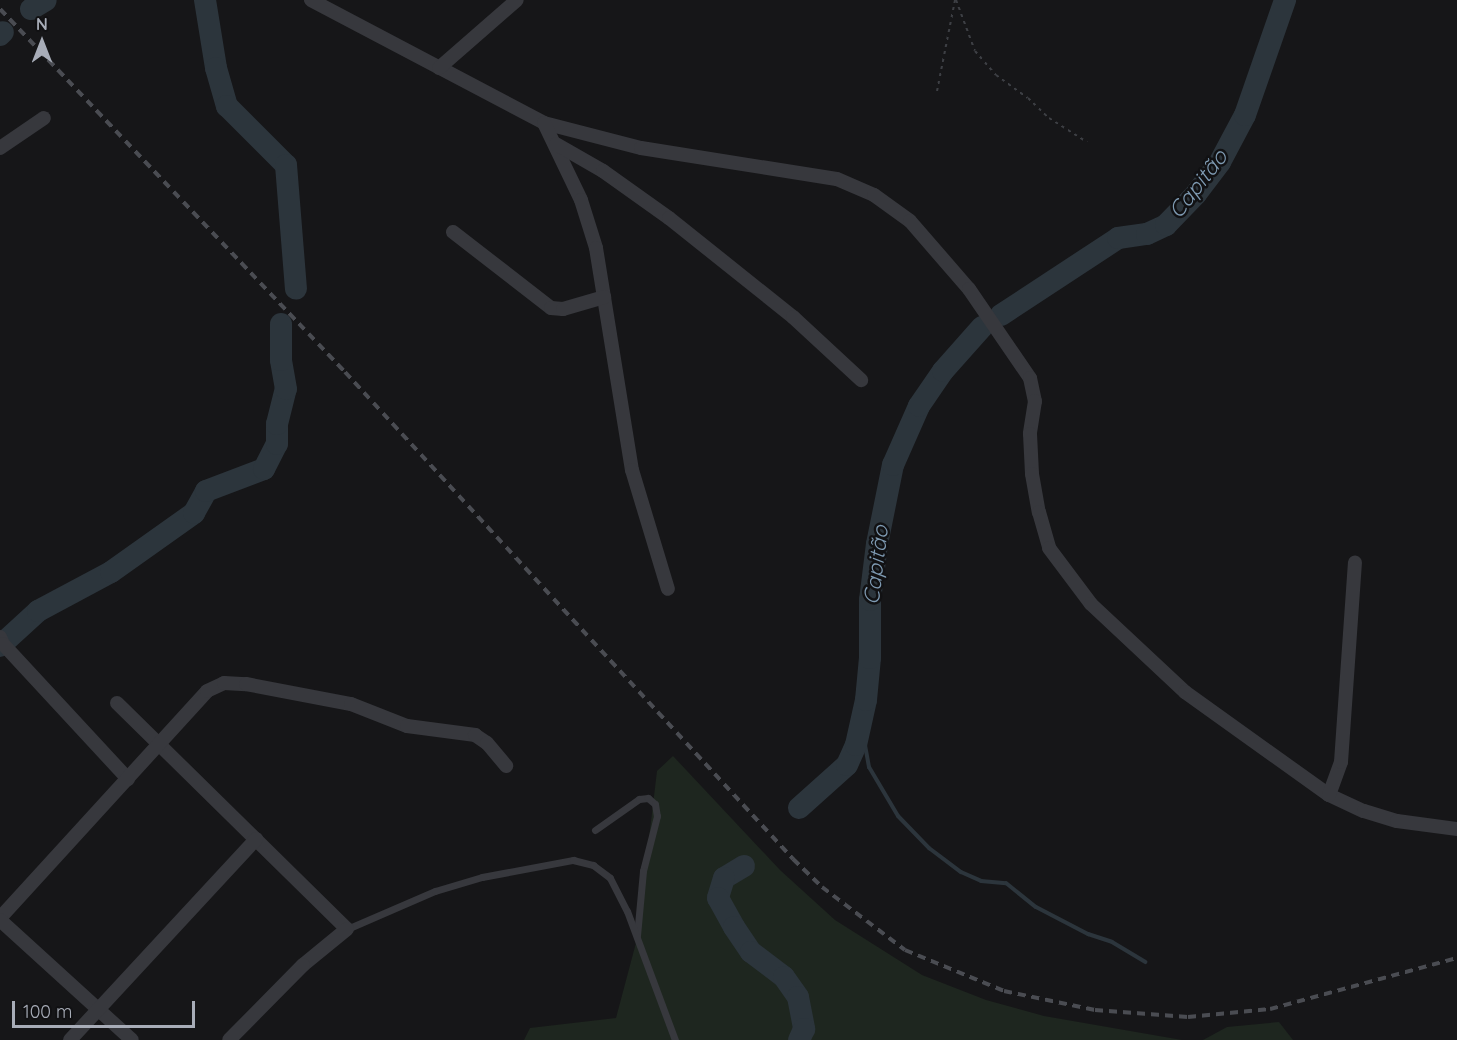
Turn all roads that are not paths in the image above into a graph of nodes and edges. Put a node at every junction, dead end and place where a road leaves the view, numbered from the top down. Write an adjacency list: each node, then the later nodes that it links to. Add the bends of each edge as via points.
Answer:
1 (311, 0): 3 (street)
2 (518, 0): 3 (street)
3 (439, 68): 5 (street)
4 (44, 118): 7 (street)
5 (544, 123): 6 (street); 18 (street, via 641,148 837,179 874,195 910,221 969,288 1030,378 1035,401 1030,434 1032,474 1049,548 1091,604 1185,692)
6 (556, 144): 9 (street, via 596,248); 10 (street, via 603,171 669,218 793,317)
7 (0, 148)
8 (453, 232): 9 (street, via 551,308 563,309)
9 (604, 297): 12 (street, via 632,470)
10 (861, 380)
11 (1355, 562): 18 (street, via 1341,762)
12 (668, 589)
13 (0, 637): 17 (street)
14 (117, 703): 15 (street)
15 (160, 745): 16 (street, via 207,691 224,683 246,684 351,704 407,726 475,735); 17 (street); 21 (street)
16 (506, 766)
17 (128, 779): 22 (street)
18 (1329, 795): 19 (street, via 1397,821)
19 (1457, 829)
20 (595, 830): 24 (lane, via 639,799 648,798 655,804 657,816 643,871)
21 (256, 839): 23 (street); 25 (street)
22 (0, 919): 25 (street)
23 (347, 929): 24 (lane, via 435,891 482,877 573,861 593,865 610,878); 28 (street, via 303,965)
24 (637, 939): 29 (lane)
25 (98, 1010): 26 (street); 27 (street)
26 (70, 1040)
27 (132, 1040)
28 (229, 1040)
29 (675, 1040)

